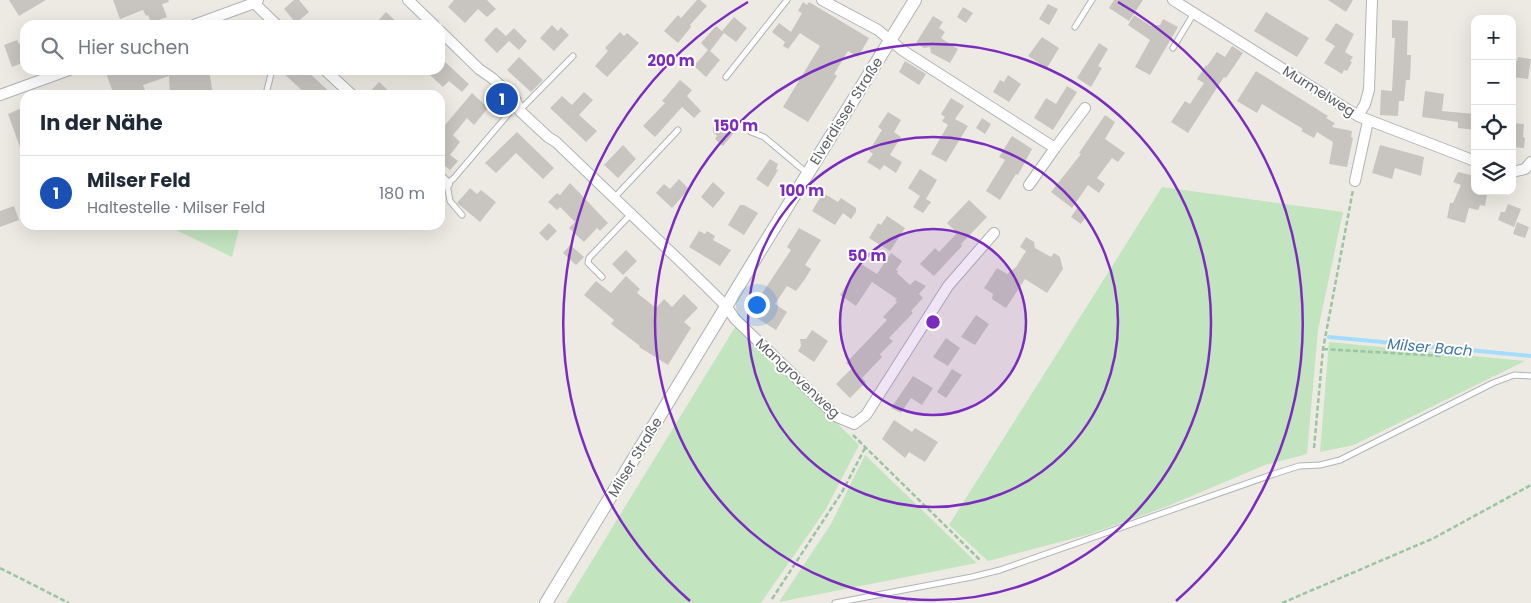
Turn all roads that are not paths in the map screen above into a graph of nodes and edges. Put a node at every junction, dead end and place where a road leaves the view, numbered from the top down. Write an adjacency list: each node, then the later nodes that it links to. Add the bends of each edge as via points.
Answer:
1 (408, 0): 12 (street)
2 (787, 0): 21 (lane)
3 (822, 0): 15 (street)
4 (916, 0): 15 (street, Elverdisser Straße)
5 (1092, 0): 13 (lane)
6 (1174, 0): 9 (street, Murmelweg)
7 (1372, 0): 27 (street, via 1369,90)
8 (256, 2): 10 (street); 11 (street)
9 (1194, 13): 16 (lane); 27 (street, Murmelweg)
10 (207, 20)
11 (272, 20)
12 (429, 20)
13 (1075, 28)
14 (445, 36): 25 (street, Mangrovenweg, via 492,78)
15 (891, 39): 31 (street, Elverdisser Straße, via 902,50); 35 (street, Elverdisser Straße)
16 (1173, 48)
17 (573, 56): 25 (lane)
18 (55, 75): 24 (street)
19 (271, 75): 22 (lane)
20 (330, 75): 23 (street)
21 (726, 77)
22 (267, 90)
23 (347, 90)
24 (0, 95)
25 (518, 108): 36 (lane, via 454,178); 40 (street, Mangrovenweg)
26 (1085, 108): 31 (street)
27 (1358, 116): 28 (street, Murmelweg)
28 (1368, 121): 32 (street, Murmelweg); 37 (street)
29 (678, 130): 40 (lane)
30 (751, 132): 35 (lane, via 764,137)
31 (1055, 148): 38 (street)
32 (1471, 160)
33 (1531, 162): 34 (street, via 1525,169)
34 (1516, 171)
35 (807, 174): 45 (street, Elverdisser Straße)
36 (445, 180)
37 (1355, 181)
38 (1029, 185)
39 (445, 187): 42 (lane, via 450,201)
40 (614, 198): 41 (street, Mangrovenweg)
41 (631, 214): 44 (lane, via 589,258 588,264); 45 (street, Mangrovenweg)
42 (462, 215)
43 (994, 233): 45 (street, Mangrovenweg, via 948,286 866,415 854,424 837,417)
44 (602, 277)
45 (724, 309): 47 (street, Milser Straße)
46 (1531, 376): 48 (lane, via 1514,375 1492,383 1340,460 1298,466 972,578)
47 (546, 603)
48 (836, 603)

